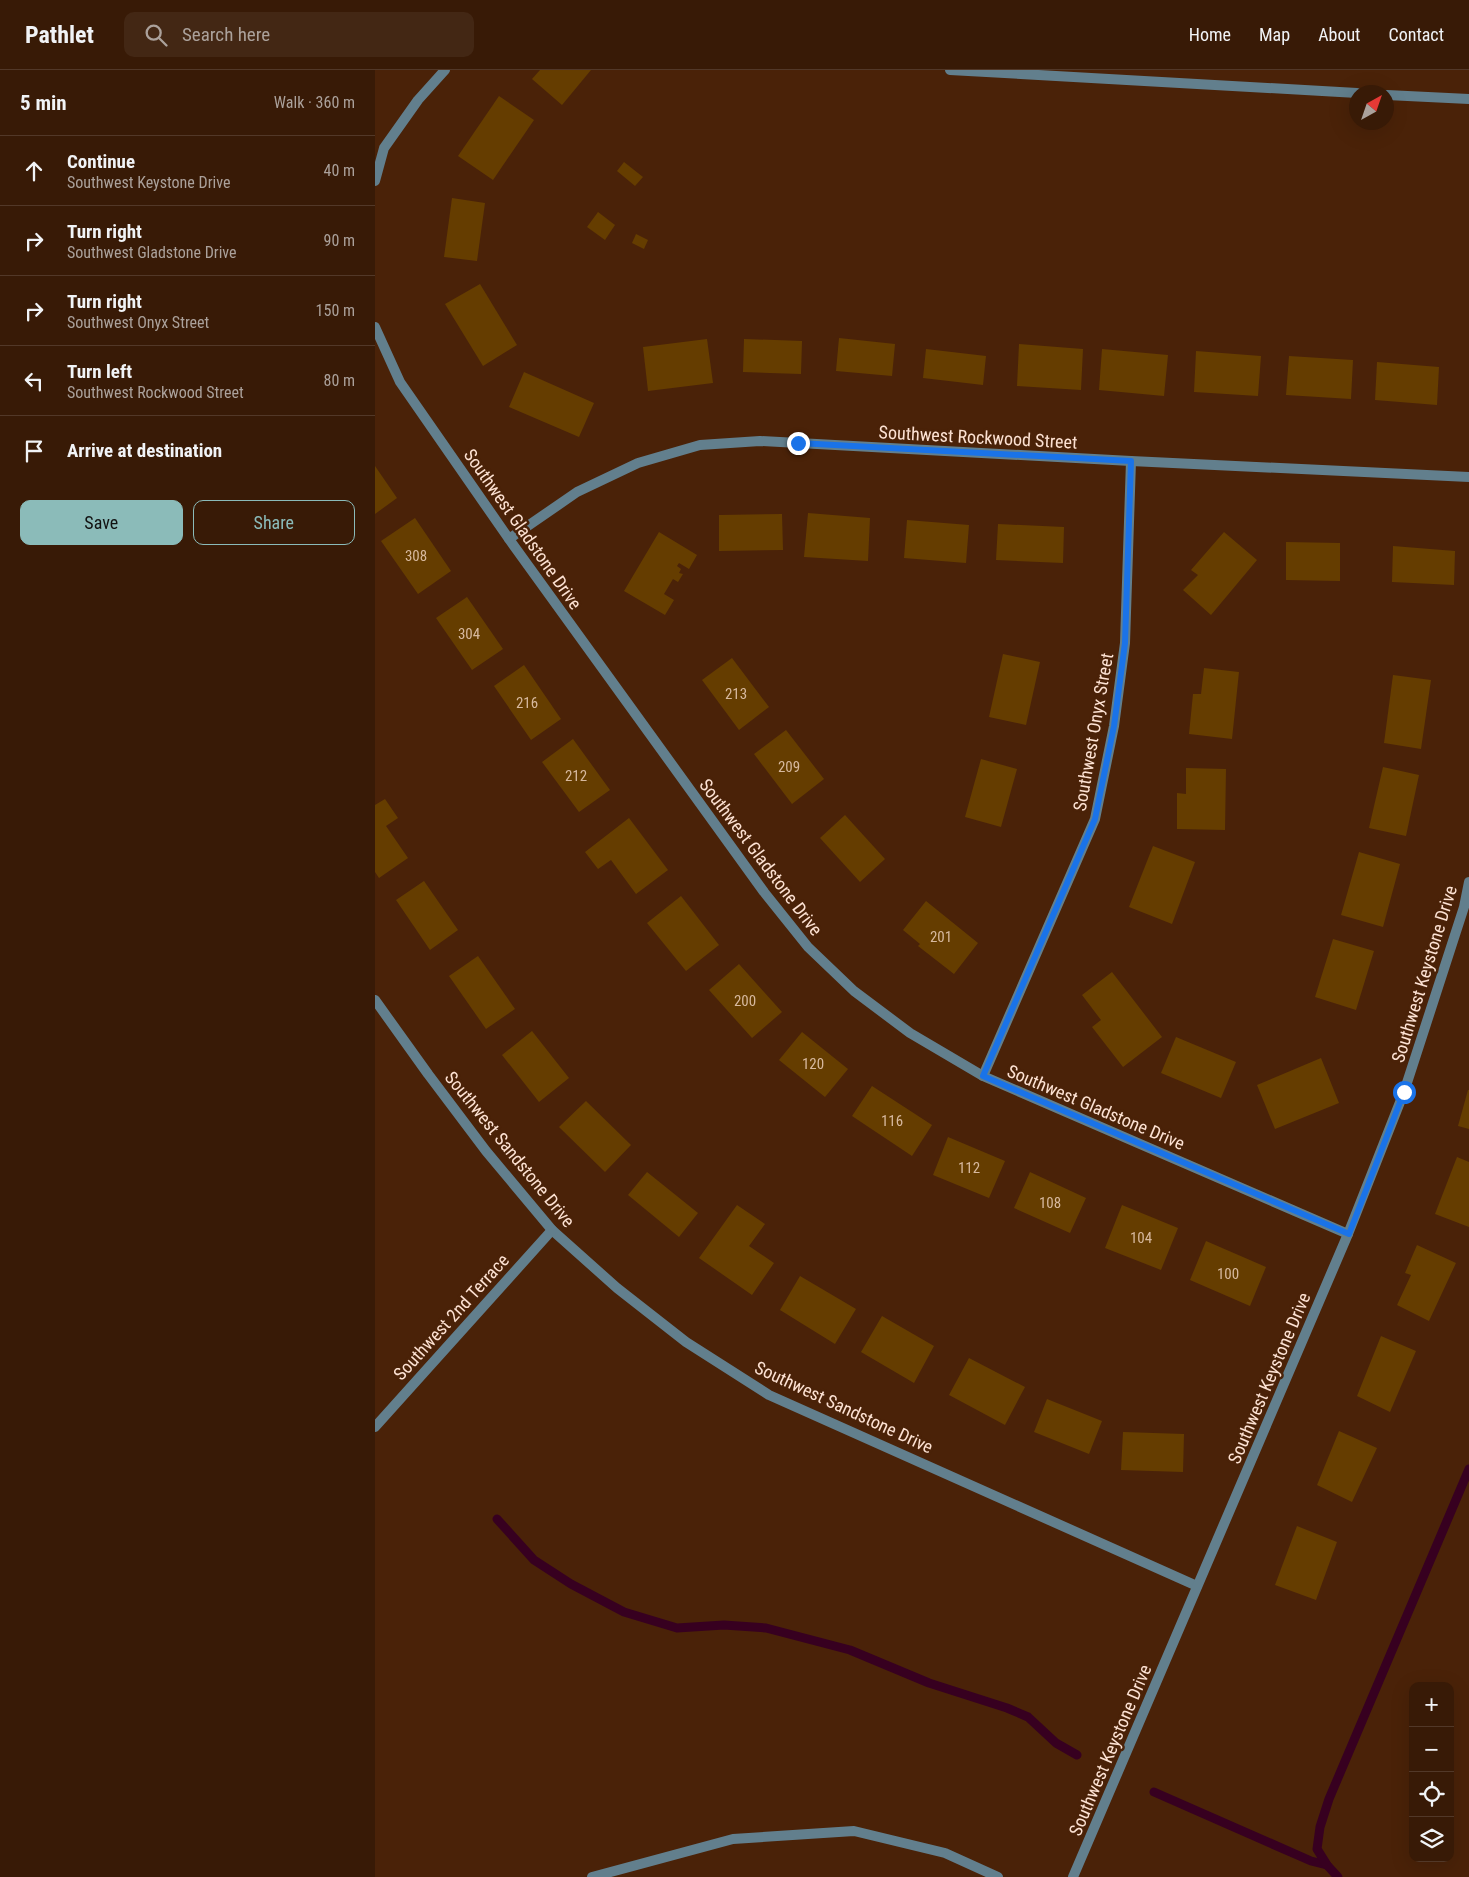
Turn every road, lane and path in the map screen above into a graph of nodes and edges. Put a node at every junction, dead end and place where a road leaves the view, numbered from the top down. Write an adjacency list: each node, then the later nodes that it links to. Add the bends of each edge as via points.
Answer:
1 (445, 70): 6 (street, via 418,100 384,148)
2 (950, 70): 3 (street)
3 (1349, 93)
4 (1394, 95): 5 (street)
5 (1469, 99)
6 (375, 181)
7 (375, 327): 10 (street, Southwest Gladstone Drive, via 400,382)
8 (1131, 461): 9 (street, Southwest Rockwood Street); 10 (street, Southwest Rockwood Street, via 760,441 700,445 639,463 577,492); 13 (street, Southwest Onyx Street, via 1125,643 1114,726 1095,819)
9 (1469, 477)
10 (509, 539): 13 (street, Southwest Gladstone Drive, via 764,892 808,947 854,991 910,1033)
11 (1469, 882): 15 (street, Southwest Keystone Drive, via 1464,907 1404,1092)
12 (375, 1000): 14 (street, Southwest Sandstone Drive, via 486,1151)
13 (983, 1076): 15 (street, Southwest Gladstone Drive)
14 (552, 1230): 16 (street, Southwest 2nd Terrace); 17 (street, Southwest Sandstone Drive, via 617,1288 686,1342 769,1395)
15 (1349, 1234): 17 (street, Southwest Keystone Drive)
16 (375, 1427)
17 (1197, 1586): 20 (street, Southwest Keystone Drive)
18 (592, 1877): 19 (street, via 733,1839 853,1831 945,1853)
19 (998, 1877)
20 (1073, 1877)

